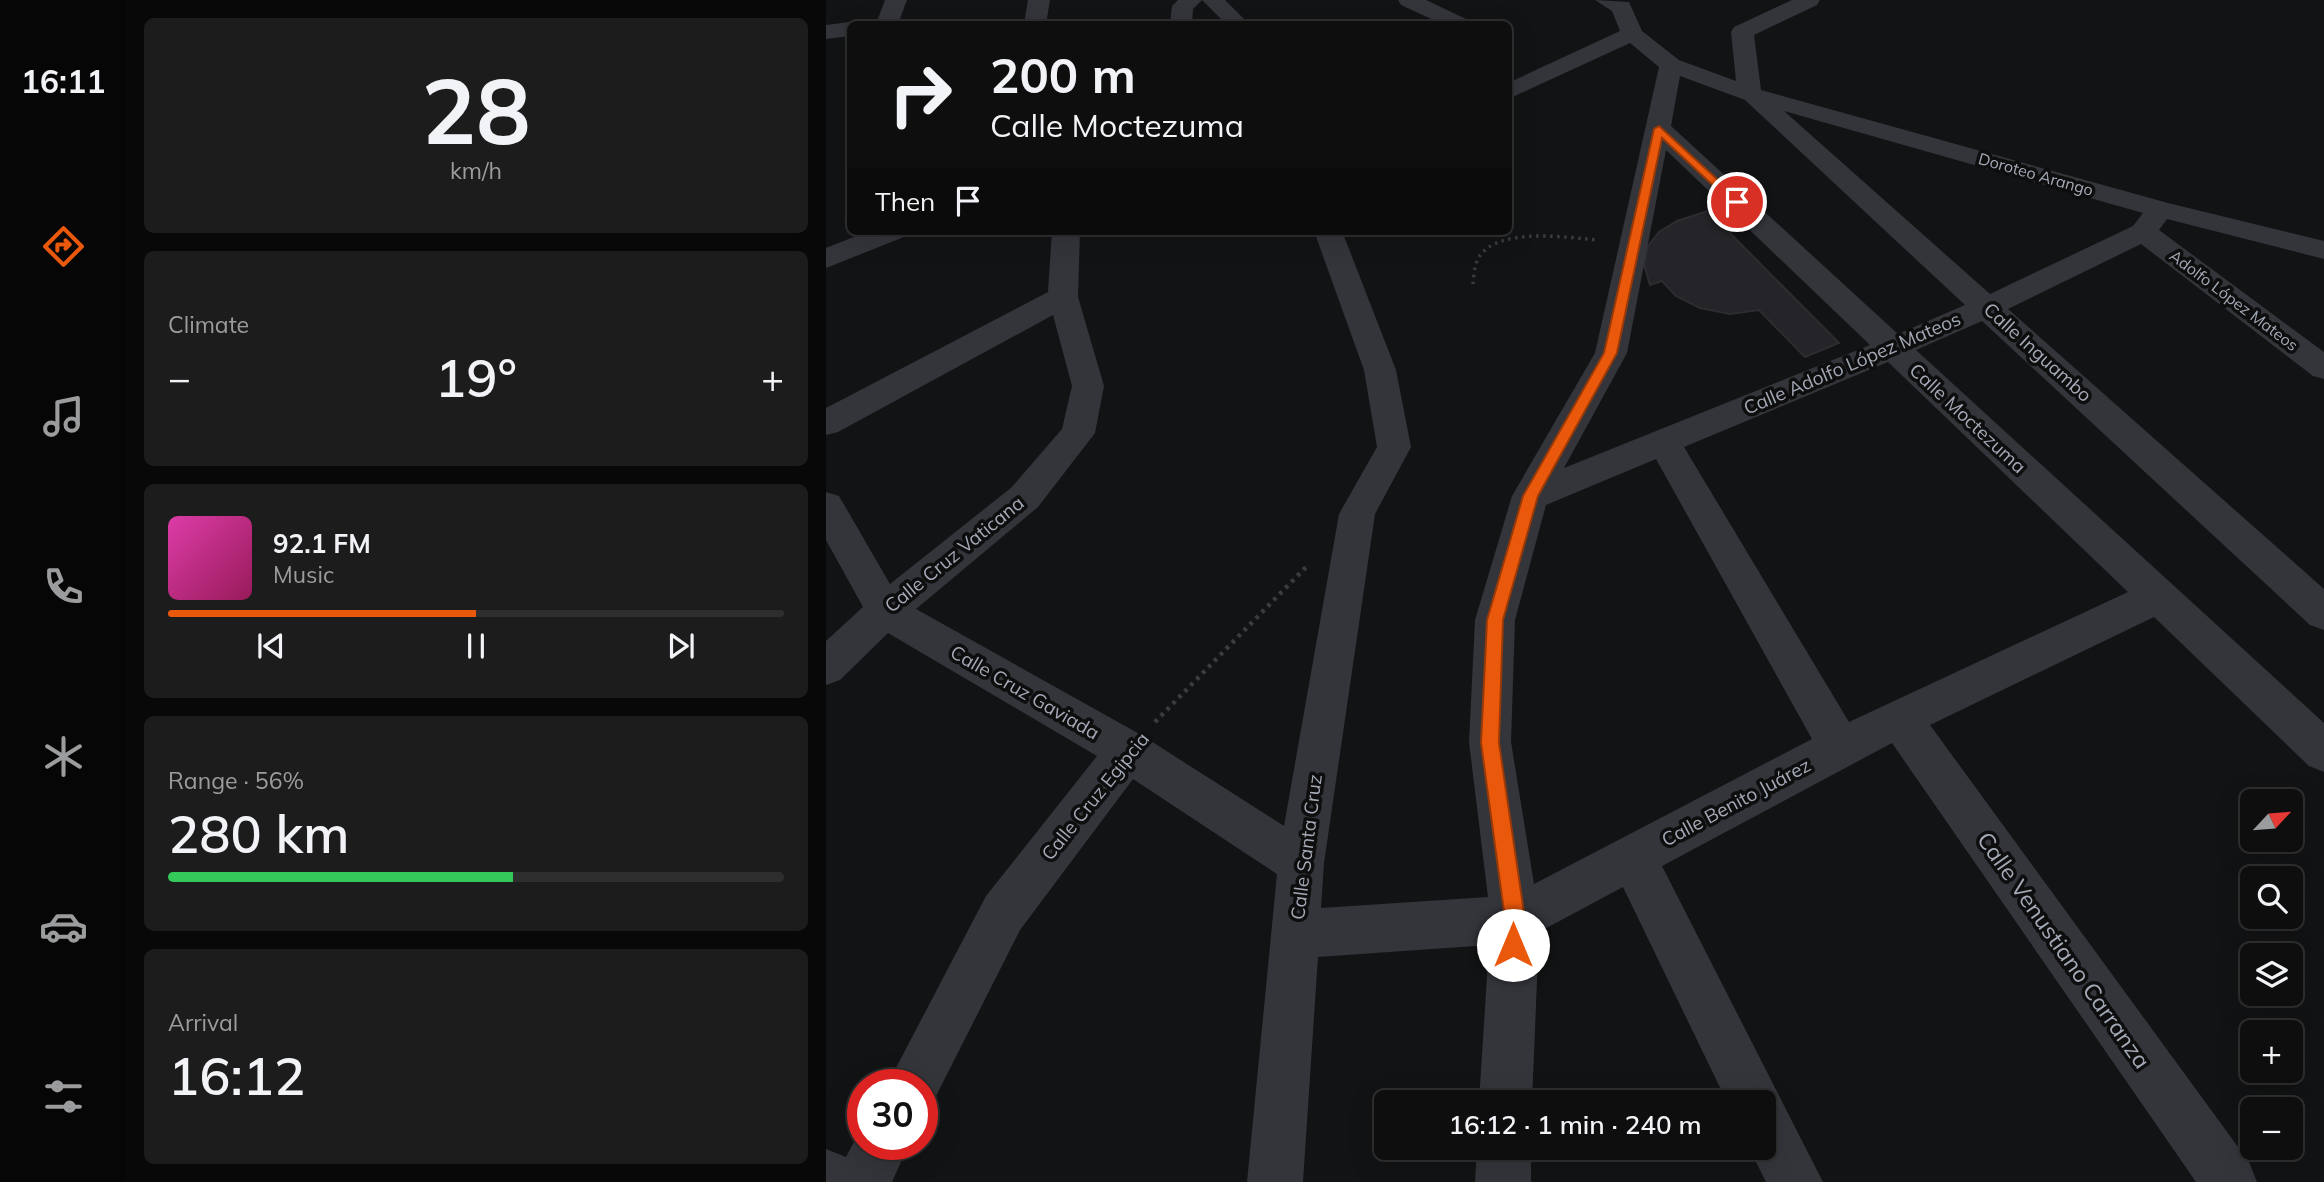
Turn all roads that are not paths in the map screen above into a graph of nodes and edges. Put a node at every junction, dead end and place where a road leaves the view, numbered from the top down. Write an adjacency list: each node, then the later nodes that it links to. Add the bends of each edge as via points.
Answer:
1 (896, 0): 8 (street)
2 (1039, 0): 9 (street)
3 (1192, 0): 10 (street, via 1183,6)
4 (1213, 0): 11 (street)
5 (1409, 0): 12 (street)
6 (1809, 0): 18 (street, via 1742,32)
7 (1621, 2): 15 (street)
8 (888, 21)
9 (1036, 21)
10 (1181, 21)
11 (1235, 21)
12 (1452, 21)
13 (847, 29): 14 (street)
14 (826, 32)
15 (1632, 34): 16 (street, Doroteo Arango); 17 (street)
16 (1671, 65): 18 (street, Doroteo Arango); 19 (street)
17 (1512, 90)
18 (1750, 94): 20 (street, Doroteo Arango); 27 (street, Calle Inguambo)
19 (1659, 129): 28 (street, Calle Moctezuma); 32 (street, via 1611,353)
20 (2152, 220): 24 (street, Doroteo Arango); 27 (street, Calle Adolfo López Mateos); 29 (street, Adolfo López Mateos)
21 (884, 235): 25 (street)
22 (1066, 235): 26 (street, Calle Cruz Vaticana)
23 (1329, 235): 43 (street, Calle Santa Cruz, via 1380,370 1394,447 1357,514)
24 (2324, 250)
25 (826, 259)
26 (1063, 297): 30 (street); 35 (street, Calle Cruz Vaticana, via 1088,386 1078,433 1025,497)
27 (1987, 307): 28 (street, Calle Adolfo López Mateos); 36 (street, Calle Inguambo)
28 (1893, 348): 31 (street, Calle Adolfo López Mateos); 34 (street, Calle Moctezuma)
29 (2324, 368)
30 (826, 423)
31 (1663, 441): 32 (street, Calle Adolfo López Mateos); 39 (street)
32 (1530, 496): 44 (street, via 1495,620 1490,743)
33 (826, 506): 35 (street)
34 (2159, 597): 38 (street, Calle Benito Juárez); 41 (street, Calle Moctezuma)
35 (885, 611): 37 (street, Calle Cruz Vaticana); 40 (street, Calle Cruz Gaviada)
36 (2324, 613)
37 (826, 667)
38 (1900, 719): 39 (street, Calle Benito Juárez); 58 (street, Calle Venustiano Carranza)
39 (1840, 747): 42 (street, Calle Benito Juárez)
40 (1128, 751): 43 (street, Calle Cruz Gaviada); 46 (street, Calle Cruz Egipcia, via 1003,913)
41 (2324, 751)
42 (1632, 856): 44 (street, Calle Benito Juárez); 48 (street)
43 (1301, 863): 45 (street, Calle Santa Cruz)
44 (1515, 919): 45 (street, Calle Benito Juárez); 47 (street)
45 (1295, 934): 55 (street, Calle Santa Cruz)
46 (921, 1069)
47 (1507, 1090)
48 (1749, 1090)
49 (1776, 1144): 57 (street)
50 (875, 1160): 54 (street)
51 (1504, 1160): 56 (street)
52 (826, 1177): 53 (street)
53 (832, 1182)
54 (863, 1182)
55 (1275, 1182)
56 (1503, 1182)
57 (1795, 1182)
58 (2229, 1182)

